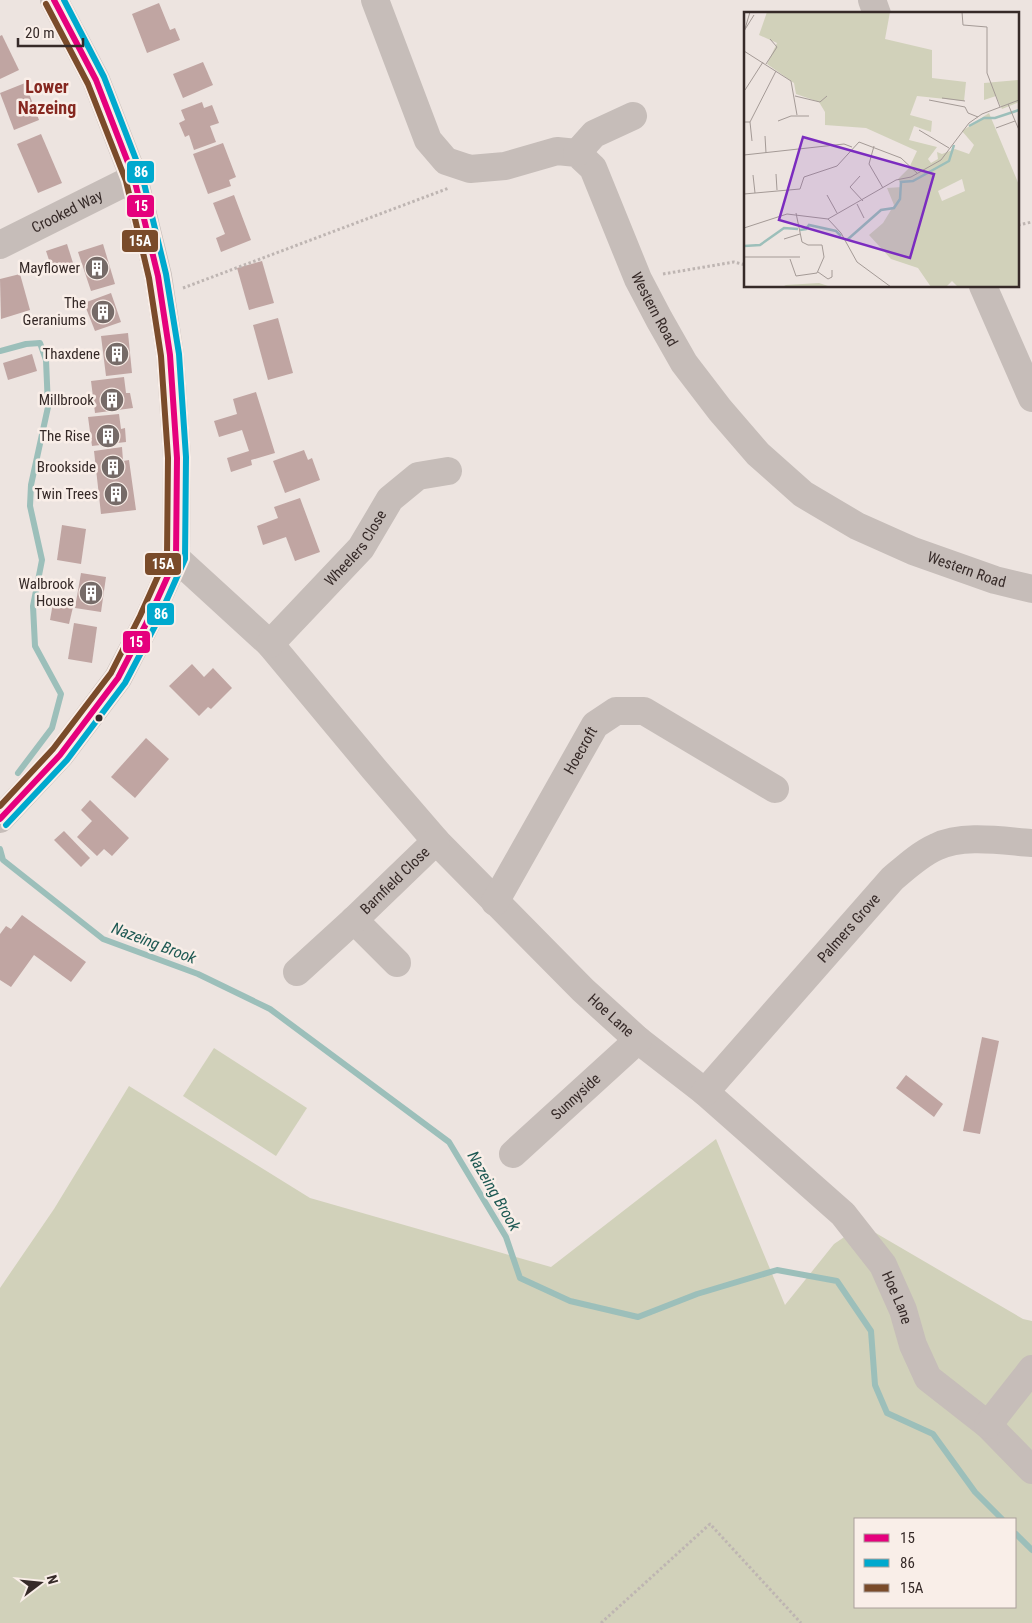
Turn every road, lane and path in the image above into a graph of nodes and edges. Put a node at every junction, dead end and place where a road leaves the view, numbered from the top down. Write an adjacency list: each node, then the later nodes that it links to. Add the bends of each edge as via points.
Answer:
1 (54, 0): 8 (street, via 96,80)
2 (375, 0): 7 (street, via 428,140 446,161)
3 (872, 0): 4 (street)
4 (876, 12)
5 (633, 116): 6 (street, via 594,134)
6 (577, 153): 7 (street, via 557,151 505,166 470,169); 11 (street, Western Road, via 593,168)
7 (457, 165): 13 (path, via 455,186)
8 (134, 178): 9 (street, Crooked Way); 13 (street)
9 (0, 245)
10 (744, 264): 11 (path, via 719,264)
11 (638, 279): 17 (street, Western Road, via 684,363 720,410 758,454 803,494 857,526 912,551 995,580)
12 (984, 288): 14 (street)
13 (161, 296): 16 (street, via 170,354 176,458)
14 (1032, 398)
15 (448, 471): 18 (street, Wheelers Close, via 418,476 390,499 361,548)
16 (176, 558): 18 (street, Hoe Lane); 20 (street, via 118,678 60,755)
17 (1032, 589)
18 (270, 644): 21 (street, Hoe Lane)
19 (775, 789): 23 (street, Hoecroft, via 644,711 616,711 595,725)
20 (0, 819)
21 (436, 841): 23 (street, Hoe Lane); 24 (street, Barnfield Close)
22 (1032, 843): 28 (street, Palmers Grove, via 959,841 936,847 910,864 892,879)
23 (495, 902): 27 (street, Hoe Lane)
24 (354, 920): 25 (street, Barnfield Close); 26 (street, Barnfield Close)
25 (397, 963)
26 (297, 972)
27 (638, 1040): 28 (street, Hoe Lane); 29 (street, Sunnyside)
28 (705, 1092): 31 (street, Hoe Lane, via 843,1214 883,1265 928,1378)
29 (513, 1154)
30 (1032, 1369): 31 (street)
31 (988, 1425): 32 (street, Hoe Lane)
32 (1032, 1470)
33 (601, 1623): 34 (path, via 710,1524)
34 (801, 1623)

